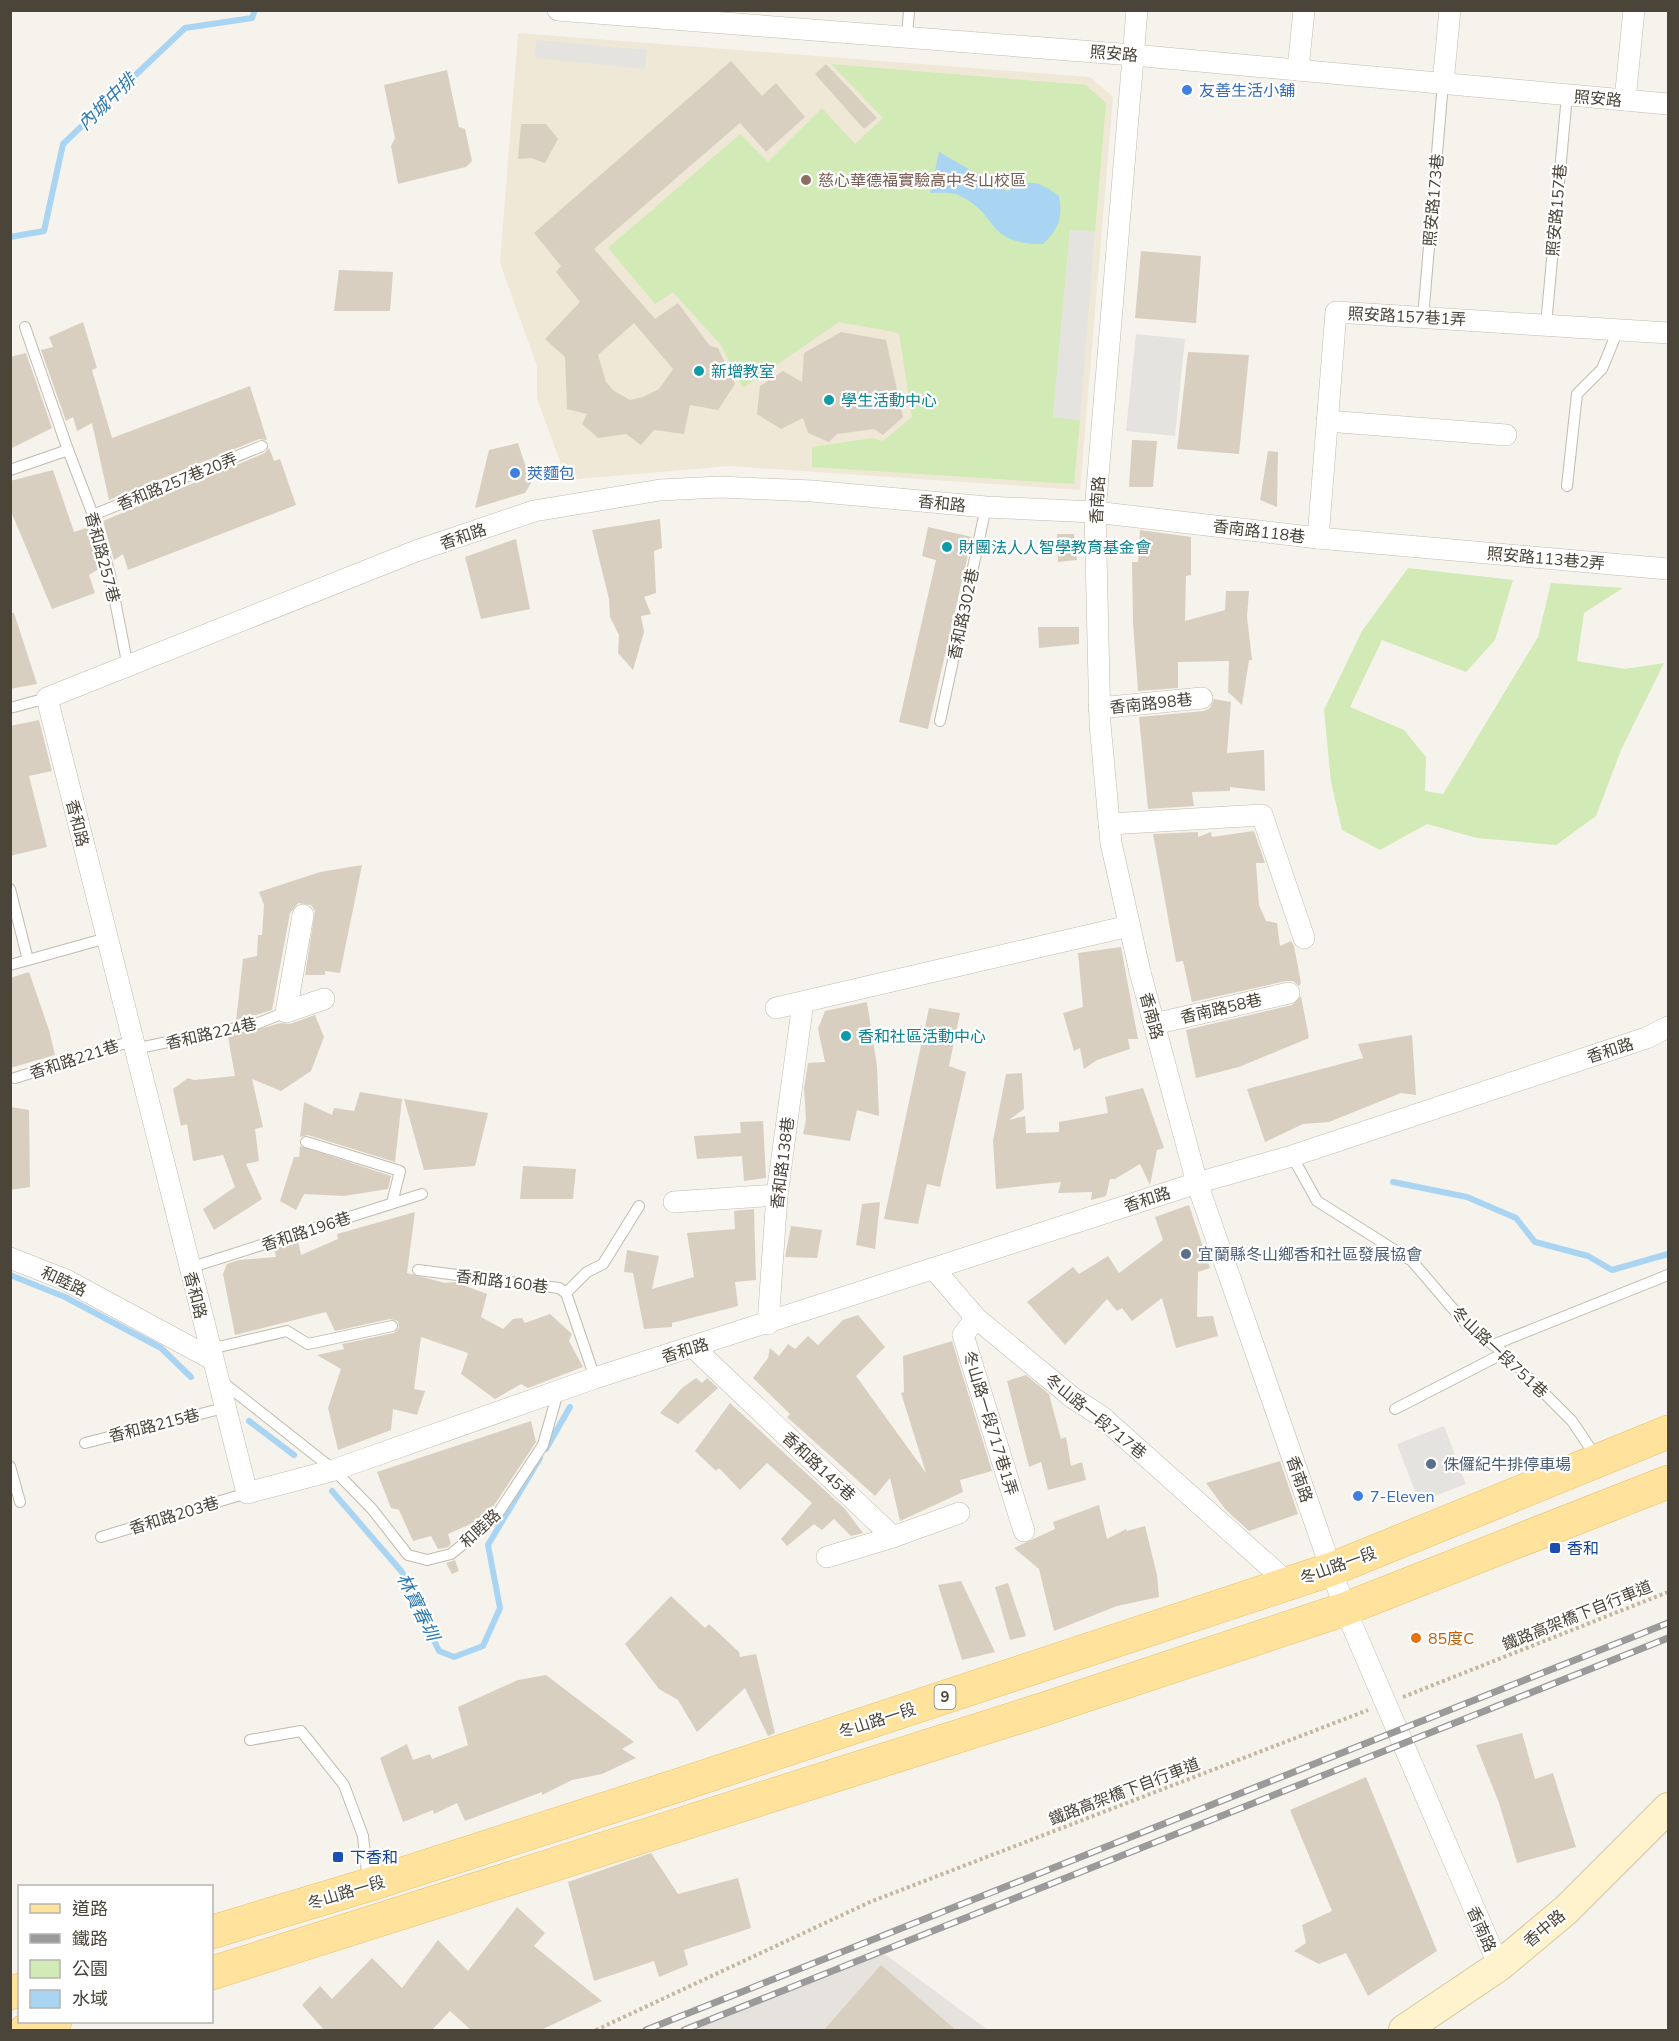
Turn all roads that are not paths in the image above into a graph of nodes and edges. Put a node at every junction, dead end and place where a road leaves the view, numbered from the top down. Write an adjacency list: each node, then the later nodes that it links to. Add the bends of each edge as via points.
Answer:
1 (558, 10): 7 (street, 照安路)
2 (909, 10): 7 (lane)
3 (1137, 10): 8 (street, 香南路)
4 (1304, 10): 9 (street)
5 (1450, 10): 10 (street)
6 (1634, 10): 12 (street)
7 (907, 36): 8 (street, 照安路)
8 (1133, 54): 9 (street, 照安路); 26 (street, 香南路)
9 (1298, 70): 10 (street, 照安路)
10 (1443, 83): 11 (street, 照安路); 14 (lane, 照安路173巷)
11 (1567, 95): 12 (street, 照安路); 15 (lane, 照安路157巷)
12 (1625, 100): 13 (street, 照安路)
13 (1668, 101)
14 (1423, 317): 15 (street, 照安路157巷1弄); 19 (street, 照安路157巷1弄, via 1336,312)
15 (1546, 325): 17 (street, 照安路157巷1弄)
16 (25, 327): 22 (lane, 香和路257巷)
17 (1618, 330): 18 (street, 照安路157巷1弄); 24 (lane, via 1602,369 1577,394)
18 (1668, 333)
19 (1327, 422): 20 (street); 28 (street, 照安路157巷1弄)
20 (1506, 435)
21 (262, 446): 27 (lane, 香和路257巷20弄)
22 (68, 450): 23 (lane); 27 (lane, 香和路257巷)
23 (10, 470)
24 (1567, 486)
25 (986, 507): 26 (street, 香和路); 31 (street, 香和路, via 812,490 720,487 660,490 534,512 416,551); 36 (lane, 香和路302巷)
26 (1095, 512): 28 (street, 香南路118巷); 35 (street, 香南路)
27 (93, 515): 31 (lane, 香和路257巷, via 110,575)
28 (1318, 538): 29 (street, 香南路118巷)
29 (1424, 548): 30 (street, 照安路113巷2弄)
30 (1668, 570)
31 (128, 667): 32 (street, 香和路)
32 (47, 698): 34 (lane); 41 (street, 香和路)
33 (1202, 698): 35 (street, 香南路98巷)
34 (10, 708)
35 (1099, 708): 37 (street, 香南路)
36 (940, 721)
37 (1109, 824): 40 (street, 香南路); 42 (street, via 1262,815)
38 (10, 889): 43 (lane)
39 (303, 915): 49 (street)
40 (1128, 926): 47 (street); 50 (street, 香南路)
41 (106, 938): 43 (lane); 52 (street, 香和路)
42 (1304, 938)
43 (28, 960): 44 (lane)
44 (10, 965)
45 (1289, 993): 50 (street, 香南路58巷)
46 (324, 999): 49 (street)
47 (803, 1002): 48 (street); 58 (street, 香和路138巷)
48 (776, 1008)
49 (286, 1012): 52 (lane, 香和路224巷, via 256,1024)
50 (1154, 1024): 56 (street, 香南路)
51 (1668, 1027): 55 (street, 香和路, via 1646,1038)
52 (133, 1045): 53 (lane, 香和路221巷); 63 (street, 香和路)
53 (15, 1078)
54 (306, 1142): 60 (lane, via 400,1171)
55 (1292, 1156): 56 (street, 香和路); 71 (lane, 冬山路一段751巷, via 1317,1201 1412,1261 1466,1324)
56 (1197, 1183): 64 (street, 香和路); 92 (street, 香南路)
57 (422, 1194): 60 (lane, 香和路196巷)
58 (777, 1195): 59 (street); 69 (street, 香和路138巷)
59 (674, 1202)
60 (392, 1203): 63 (lane, 香和路196巷)
61 (639, 1206): 67 (lane, via 603,1264 587,1272)
62 (10, 1258): 74 (street, 和睦路, via 66,1280)
63 (189, 1268): 74 (street, 香和路)
64 (934, 1269): 68 (street, 冬山路一段717巷); 69 (street, 香和路)
65 (418, 1270): 67 (lane, 香和路160巷, via 559,1288)
66 (1668, 1275): 71 (lane)
67 (566, 1293): 75 (lane, 香和路160巷)
68 (976, 1318): 88 (street, 冬山路一段717巷1弄, via 963,1335); 93 (street, 冬山路一段717巷, via 1073,1398 1101,1416)
69 (768, 1324): 72 (street, 香和路)
70 (392, 1326): 74 (lane, via 308,1344 287,1331)
71 (1493, 1345): 73 (lane, 冬山路一段751巷)
72 (694, 1348): 75 (street, 香和路); 89 (street, 香和路145巷)
73 (1504, 1353): 78 (lane); 81 (lane, 冬山路一段751巷, via 1572,1421)
74 (212, 1362): 77 (street, 香和路); 83 (lane, 和睦路)
75 (595, 1378): 76 (street, 香和路)
76 (558, 1392): 83 (street, 香和路); 83 (lane, 和睦路, via 543,1445 495,1518 451,1554 428,1560 408,1555 372,1509)
77 (224, 1408): 80 (lane, 香和路215巷); 85 (street, 香和路)
78 (1395, 1409)
79 (1668, 1432): 81 (main road, 冬山路一段 / 9)
80 (85, 1443)
81 (1598, 1460): 92 (main road, 冬山路一段 / 9)
82 (10, 1466): 86 (lane)
83 (331, 1471): 85 (street, 香和路)
84 (1668, 1482): 94 (main road)
85 (247, 1493): 90 (lane, 香和路203巷)
86 (20, 1502)
87 (959, 1513): 89 (street)
88 (1024, 1532)
89 (893, 1536): 91 (street)
90 (101, 1537)
91 (827, 1557)
92 (1332, 1569): 93 (main road, 冬山路一段 / 9); 94 (street, 香南路)
93 (1288, 1583): 97 (main road, 冬山路一段 / 9)
94 (1345, 1609): 98 (main road); 100 (street, 香南路)
95 (250, 1740): 97 (lane, via 301,1731 344,1785 363,1836)
96 (1668, 1808): 100 (street, 香中路, via 1566,1910)
97 (368, 1886): 98 (main road); 99 (main road, 冬山路一段 / 9)
98 (377, 1921): 101 (main road)
99 (213, 1932)
100 (1498, 1966): 104 (street, 香中路)
101 (213, 1972)
102 (52, 2023): 103 (main road)
103 (26, 2031)
104 (1404, 2031)

